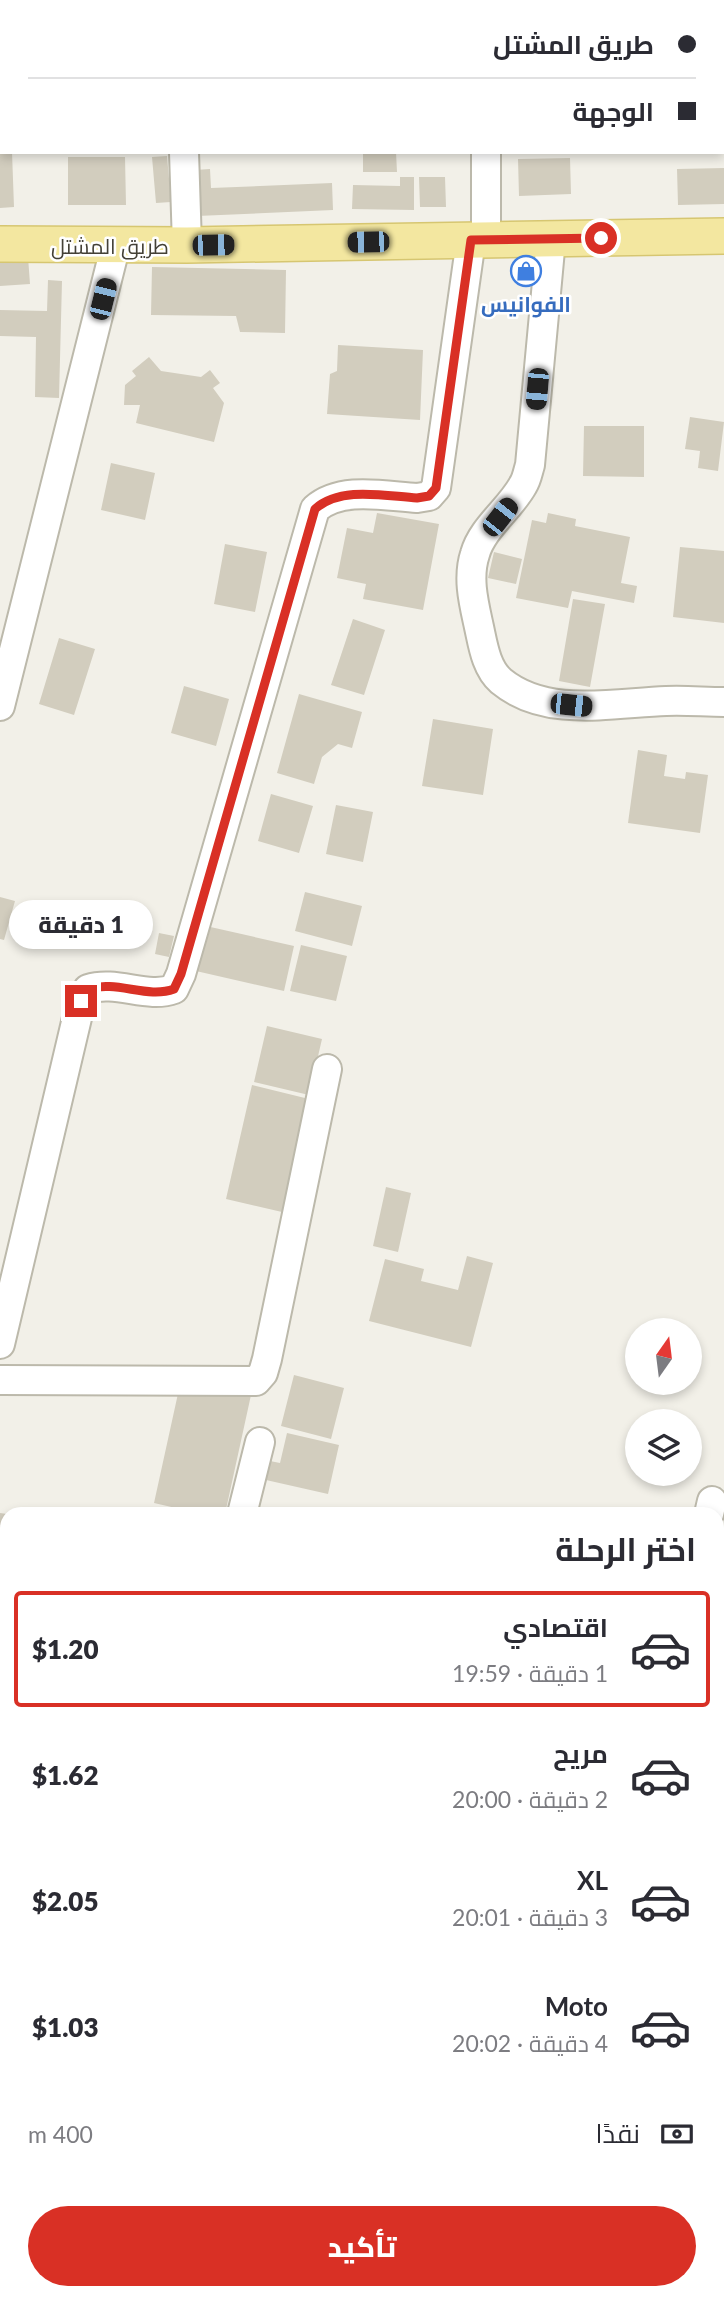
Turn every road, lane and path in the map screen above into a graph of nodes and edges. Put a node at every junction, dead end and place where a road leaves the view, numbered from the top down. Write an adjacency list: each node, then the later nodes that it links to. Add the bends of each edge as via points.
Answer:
1 (184, 154): 8 (street)
2 (486, 154): 4 (street)
3 (724, 236): 5 (main road, طريق المشتل)
4 (479, 239): 5 (main road, طريق المشتل); 8 (main road, طريق المشتل); 12 (street, via 436,488 429,496 417,498 341,495 315,509 174,989 162,993 101,985 88,989 81,1001)
5 (551, 239): 9 (street, via 530,465 525,483 475,552 471,575 486,659 499,680 554,703)
6 (0, 244): 7 (main road, طريق المشتل)
7 (116, 244): 8 (main road, طريق المشتل); 10 (street)
8 (187, 245)
9 (724, 702)
10 (0, 706)
11 (327, 1069): 13 (street, via 267,1359 256,1381)
12 (0, 1344)
13 (0, 1380)
14 (260, 1442): 15 (street)
15 (244, 1507)

